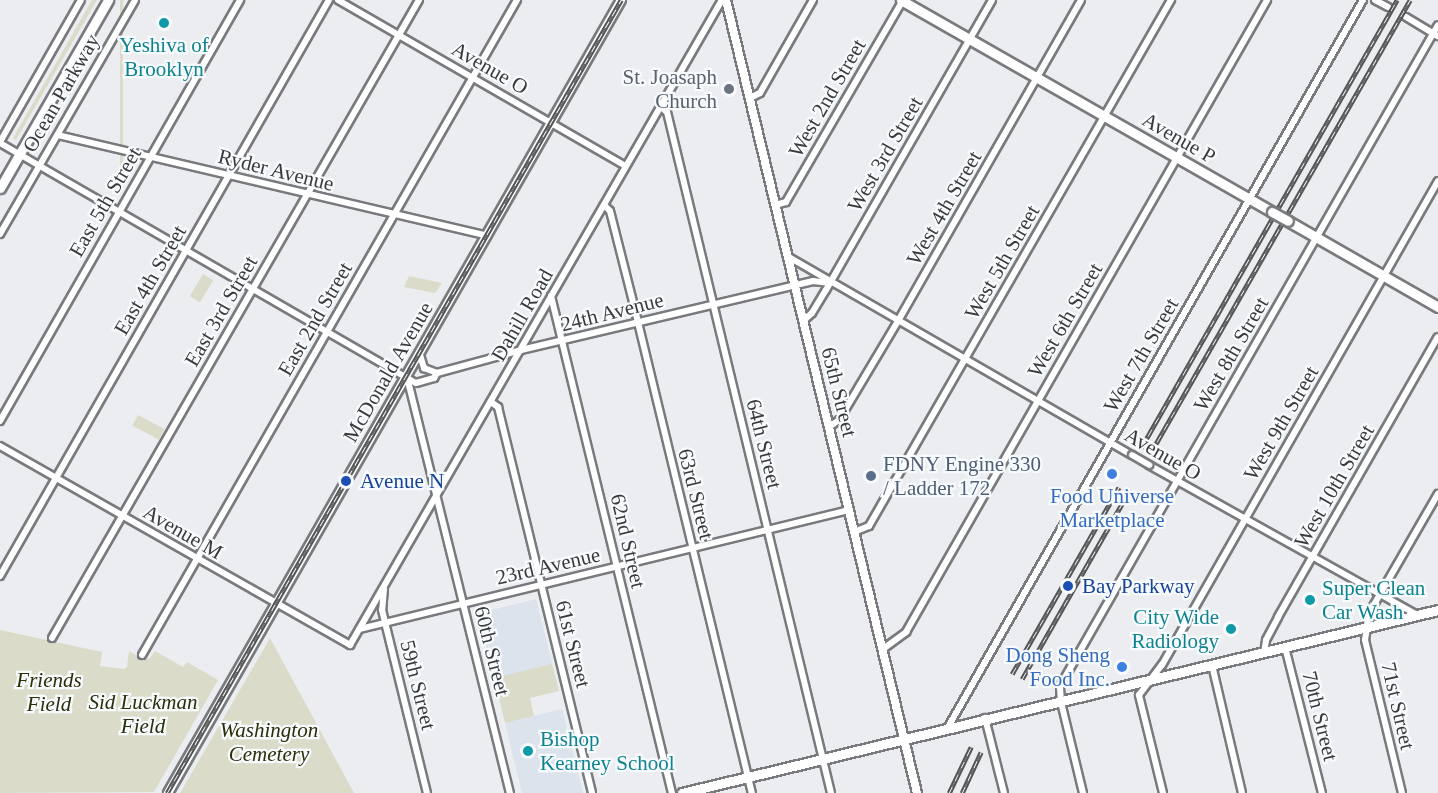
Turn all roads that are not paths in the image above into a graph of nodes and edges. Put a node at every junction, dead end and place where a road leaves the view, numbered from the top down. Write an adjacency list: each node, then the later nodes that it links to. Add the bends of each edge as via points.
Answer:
1 (81, 0): 32 (street, Ocean Parkway)
2 (108, 0): 33 (main road, Ocean Parkway)
3 (135, 0): 31 (street, Ocean Parkway)
4 (240, 0): 34 (street, East 5th Street)
5 (329, 0): 38 (street, East 4th Street)
6 (338, 0): 23 (street, Avenue O)
7 (419, 0): 23 (street, East 3rd Street)
8 (517, 0): 25 (street, East 2nd Street)
9 (621, 0): 30 (main road, McDonald Avenue)
10 (724, 0): 27 (main road, 65th Street); 28 (street, Dahill Road)
11 (813, 0): 27 (street, via 760,93)
12 (902, 0): 24 (main road, Avenue P); 44 (street, West 2nd Street, via 786,202)
13 (992, 0): 24 (street, West 3rd Street)
14 (1081, 0): 26 (street, West 4th Street)
15 (1171, 0): 29 (street, West 5th Street)
16 (1267, 0): 35 (street, West 6th Street)
17 (1363, 0): 42 (street, West 7th Street)
18 (1375, 0): 19 (street)
19 (1388, 8)
20 (1406, 17): 22 (street)
21 (1438, 26): 22 (street, West 8th Street)
22 (1436, 34): 49 (street, West 8th Street)
23 (399, 35): 25 (street, Avenue O); 41 (street, East 3rd Street)
24 (970, 39): 26 (main road, Avenue P); 53 (street, West 3rd Street)
25 (472, 77): 30 (street, Avenue O); 46 (street, East 2nd Street)
26 (1037, 78): 29 (main road, Avenue P); 60 (street, West 4th Street)
27 (750, 98): 44 (main road, 65th Street)
28 (660, 106): 37 (street, Dahill Road); 57 (street, 64th Street, via 667,112)
29 (1104, 116): 35 (main road, Avenue P); 67 (street, West 5th Street)
30 (551, 123): 37 (street, Avenue O); 48 (main road, McDonald Avenue)
31 (58, 135): 34 (street, Ryder Avenue); 36 (street, Ocean Parkway)
32 (0, 142): 33 (street)
33 (19, 154): 36 (street); 40 (main road, Ocean Parkway)
34 (150, 157): 38 (street, Ryder Avenue); 45 (street, East 5th Street)
35 (1177, 158): 42 (main road, Avenue P); 70 (street, West 6th Street)
36 (39, 166): 45 (street); 47 (street, Ocean Parkway)
37 (626, 166): 43 (street, Dahill Road)
38 (229, 176): 41 (street, Ryder Avenue); 50 (street, East 4th Street)
39 (1438, 181): 52 (street, West 9th Street)
40 (0, 188)
41 (307, 195): 46 (street, Ryder Avenue); 55 (street, East 3rd Street)
42 (1250, 199): 49 (main road, Avenue P, bridge); 74 (street, West 7th Street)
43 (604, 205): 56 (street, Dahill Road); 61 (street, 63rd Street, via 610,211)
44 (775, 205): 51 (main road, 65th Street)
45 (119, 211): 50 (street); 72 (street, East 5th Street)
46 (394, 215): 48 (street, Ryder Avenue); 62 (street, East 2nd Street)
47 (0, 234)
48 (487, 236): 66 (main road, McDonald Avenue)
49 (1317, 237): 52 (main road, Avenue P); 77 (street, West 8th Street)
50 (186, 250): 55 (street); 76 (street, East 4th Street)
51 (788, 256): 53 (street, Avenue O); 54 (main road, 65th Street)
52 (1384, 276): 58 (main road, Avenue P); 82 (street, West 9th Street)
53 (830, 282): 54 (street); 59 (street, West 3rd Street); 60 (street, Avenue O)
54 (794, 285): 57 (street, 24th Avenue); 59 (main road, 65th Street)
55 (254, 288): 62 (street); 81 (street, East 3rd Street)
56 (551, 296): 64 (street, 62nd Street); 65 (street, Dahill Road)
57 (713, 304): 61 (street, 24th Avenue); 83 (street, 64th Street)
58 (1438, 307)
59 (803, 321): 73 (main road, 65th Street)
60 (898, 321): 67 (street, Avenue O); 73 (street, West 4th Street, via 839,420)
61 (638, 322): 64 (street, 24th Avenue); 85 (street, 63rd Street)
62 (328, 330): 69 (street); 87 (street, East 2nd Street)
63 (1438, 338): 86 (street, West 10th Street)
64 (563, 340): 65 (street, 24th Avenue); 88 (street, 62nd Street)
65 (521, 350): 68 (street, 24th Avenue); 71 (street, Dahill Road)
66 (420, 353): 68 (street, via 424,368); 69 (main road, McDonald Avenue)
67 (965, 360): 70 (street, Avenue O); 84 (street, West 5th Street, via 869,526)
68 (437, 373): 69 (street, 24th Avenue, via 434,378 416,383)
69 (407, 377): 79 (street, 60th Street); 93 (main road, McDonald Avenue)
70 (1037, 401): 74 (street, Avenue O); 103 (street, West 6th Street, via 906,632)
71 (491, 402): 79 (street, Dahill Road); 91 (street, 61st Street, via 498,407)
72 (0, 420)
73 (829, 427): 80 (main road, 65th Street)
74 (1110, 442): 77 (street, Avenue O, bridge); 110 (street, West 7th Street)
75 (0, 446): 76 (street, Avenue M)
76 (56, 478): 81 (street, Avenue M); 89 (street, East 4th Street)
77 (1177, 481): 82 (street, Avenue O); 108 (street, West 8th Street, via 1060,686)
78 (1438, 494): 92 (street)
79 (438, 495): 90 (street, Dahill Road); 94 (street, 60th Street)
80 (849, 510): 83 (street, 23rd Avenue); 84 (main road, 65th Street)
81 (123, 516): 87 (street, Avenue M); 100 (street, East 3rd Street)
82 (1245, 519): 86 (street, Avenue O); 107 (street, West 9th Street)
83 (768, 530): 85 (street, 23rd Avenue); 112 (street, 64th Street)
84 (854, 532): 103 (main road, 65th Street)
85 (692, 548): 88 (street, 23rd Avenue); 113 (street, 63rd Street)
86 (1312, 558): 92 (street, Avenue O); 104 (street, West 10th Street, via 1270,632)
87 (197, 559): 93 (street, Avenue M); 105 (street, East 2nd Street)
88 (617, 567): 91 (street, 23rd Avenue); 118 (street, 62nd Street)
89 (0, 576)
90 (385, 585): 97 (street, 59th Street, via 381,601); 99 (street, Dahill Road)
91 (542, 585): 94 (street, 23rd Avenue); 117 (street, 61st Street)
92 (1379, 596): 96 (street, Avenue O); 98 (street, via 1368,615)
93 (276, 603): 101 (street, Avenue M); 114 (main road, McDonald Avenue)
94 (464, 603): 97 (street, 23rd Avenue); 116 (street, 60th Street)
95 (1438, 611): 96 (main road)
96 (1417, 615): 98 (main road)
97 (386, 621): 99 (street, 23rd Avenue); 115 (street, 59th Street)
98 (1367, 627): 102 (main road); 128 (street, 71st Street, via 1365,640)
99 (360, 629): 101 (street, Dahill Road)
100 (52, 638)
101 (350, 645)
102 (1285, 648): 104 (main road); 127 (street, 70th Street)
103 (883, 649): 111 (main road, 65th Street)
104 (1264, 653): 106 (main road)
105 (142, 655)
106 (1212, 665): 107 (main road); 126 (street)
107 (1150, 680): 108 (main road); 125 (street, West 9th Street, via 1139,695)
108 (1061, 702): 109 (main road); 124 (street)
109 (985, 718): 110 (main road); 123 (street)
110 (948, 727): 111 (main road)
111 (904, 739): 112 (main road); 122 (main road, 65th Street)
112 (823, 758): 113 (main road); 121 (street, 64th Street)
113 (747, 778): 119 (main road); 120 (street, 63rd Street)
114 (168, 793)
115 (427, 793)
116 (510, 793)
117 (592, 793)
118 (672, 793)
119 (682, 793)
120 (752, 793)
121 (831, 793)
122 (917, 793)
123 (1004, 793)
124 (1083, 793)
125 (1163, 793)
126 (1242, 793)
127 (1322, 793)
128 (1402, 793)

